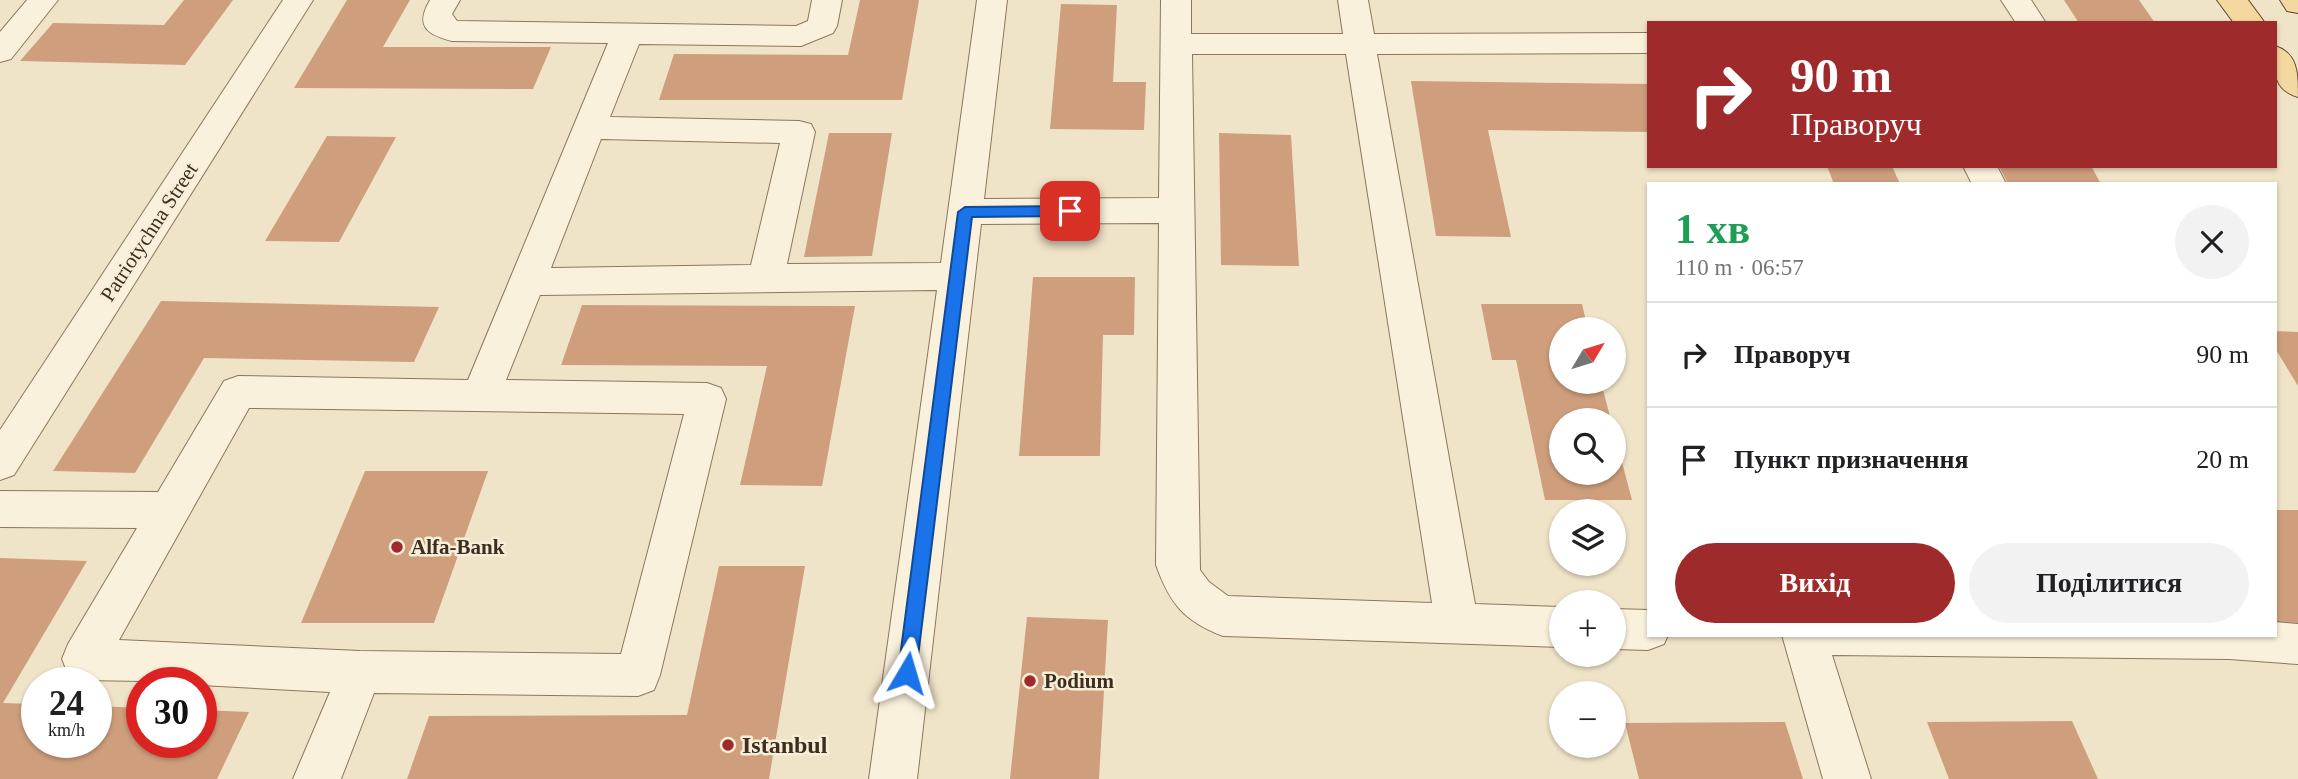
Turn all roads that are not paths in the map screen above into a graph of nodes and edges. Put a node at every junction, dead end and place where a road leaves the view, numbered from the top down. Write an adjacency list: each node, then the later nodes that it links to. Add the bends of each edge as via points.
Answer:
1 (43, 0): 16 (street)
2 (298, 0): 26 (street, Patriotychna Street)
3 (445, 0): 12 (street, via 437,14 439,25 452,31)
4 (827, 0): 12 (street, via 822,26 801,36)
5 (992, 0): 21 (street)
6 (1176, 0): 15 (street)
7 (1353, 0): 13 (street)
8 (2016, 0): 10 (street)
9 (2232, 0): 11 (main road)
10 (2030, 21)
11 (2248, 21)
12 (626, 35): 19 (street)
13 (1359, 43): 14 (street); 15 (street); 29 (street)
14 (1647, 43)
15 (1176, 44): 20 (street)
16 (0, 52)
17 (2277, 59): 18 (main road)
18 (2298, 86)
19 (588, 128): 23 (street, via 799,132); 24 (street)
20 (1176, 210): 21 (street); 29 (street, via 1177,565 1190,592 1202,606 1223,616)
21 (965, 212): 22 (street)
22 (957, 276): 23 (street); 38 (street)
23 (766, 278): 24 (street)
24 (526, 282): 25 (street)
25 (481, 396): 28 (street, via 238,392); 36 (street, via 707,399 638,675)
26 (0, 463)
27 (0, 509): 28 (street)
28 (170, 510): 36 (street, via 84,659)
29 (1457, 624): 30 (street)
30 (1549, 627)
31 (1626, 629): 32 (street)
32 (1647, 630)
33 (1805, 637): 39 (street)
34 (2228, 637): 35 (street)
35 (2298, 643)
36 (360, 672): 37 (street)
37 (317, 779)
38 (893, 779)
39 (1847, 779)

